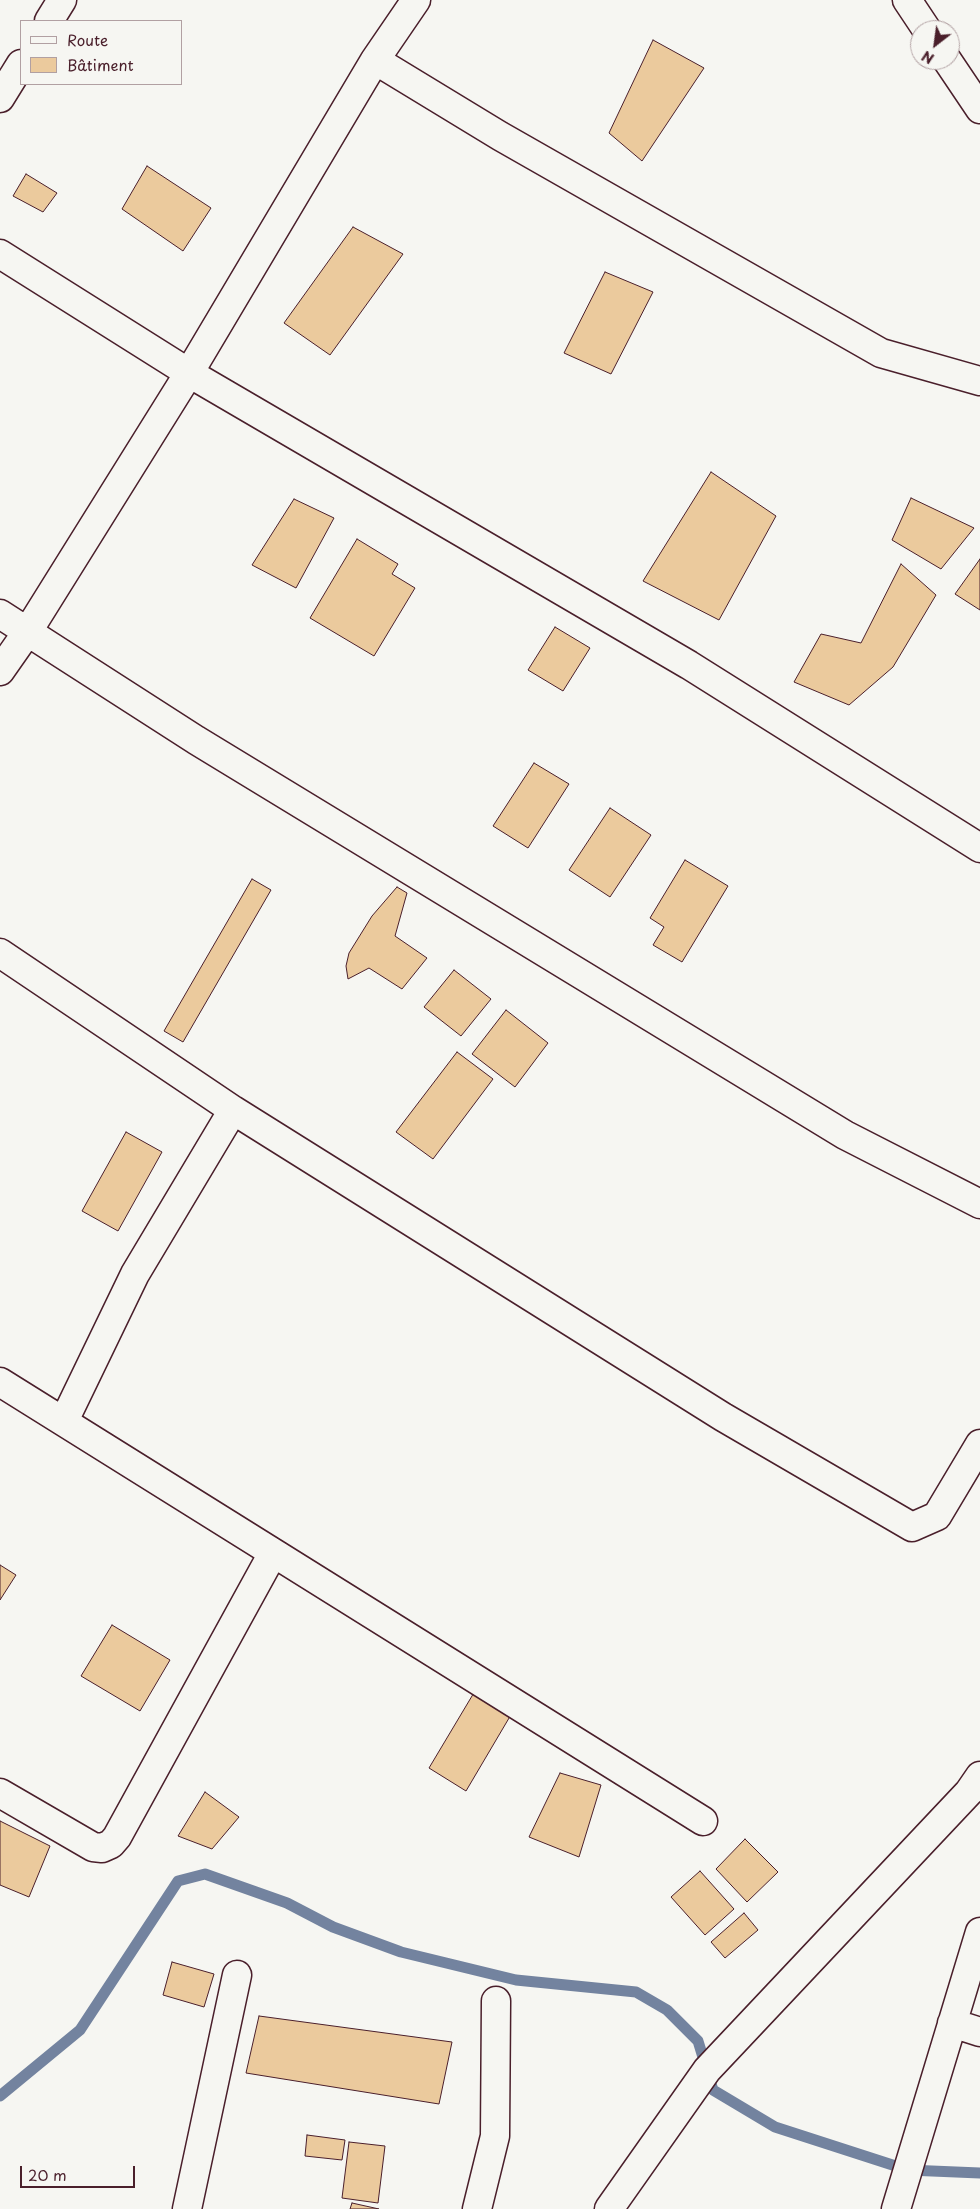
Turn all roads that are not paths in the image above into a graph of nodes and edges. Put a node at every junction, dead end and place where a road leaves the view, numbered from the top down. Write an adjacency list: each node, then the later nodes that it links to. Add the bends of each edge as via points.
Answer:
1 (62, 0): 4 (street)
2 (416, 0): 6 (street)
3 (907, 0): 5 (street)
4 (50, 20)
5 (920, 20)
6 (375, 60): 12 (street); 13 (street, via 508,141 881,353)
7 (20, 66): 9 (street)
8 (954, 70): 10 (street)
9 (0, 98)
10 (980, 109)
11 (0, 254): 12 (street)
12 (190, 373): 15 (street); 17 (street, via 689,665)
13 (980, 380)
14 (0, 614): 15 (street)
15 (28, 631): 16 (street); 20 (street, via 196,740 845,1134)
16 (0, 671)
17 (980, 848)
18 (0, 953): 19 (street)
19 (233, 1110): 22 (street, via 135,1274); 23 (street, via 723,1417 912,1526 937,1516)
20 (980, 1204)
21 (0, 1382): 22 (street)
22 (64, 1421): 24 (street)
23 (980, 1444)
24 (273, 1553): 26 (street, via 111,1844 94,1847); 27 (street)
25 (976, 1789): 35 (street, via 707,2070)
26 (0, 1793)
27 (703, 1821)
28 (980, 1932): 31 (street)
29 (237, 1975): 33 (street)
30 (496, 2001): 34 (street, via 495,2136)
31 (952, 2022): 32 (street); 36 (street)
32 (980, 2032)
33 (187, 2209)
34 (477, 2209)
35 (610, 2209)
36 (896, 2209)

